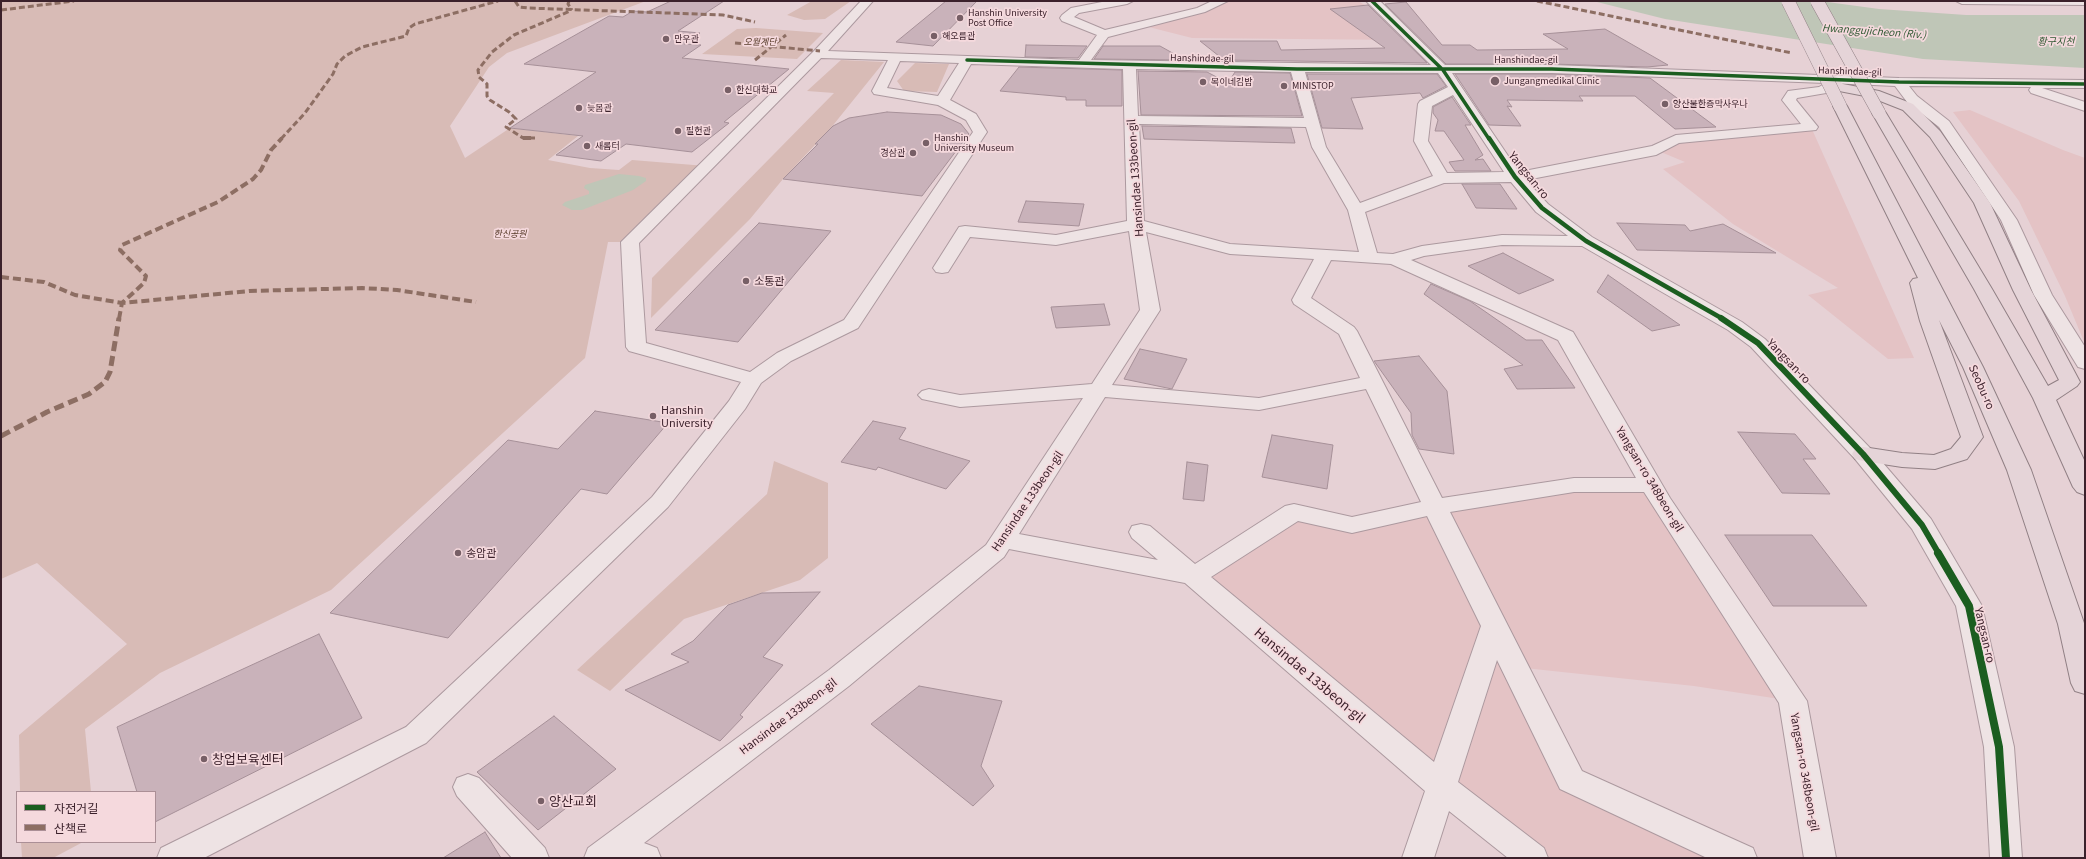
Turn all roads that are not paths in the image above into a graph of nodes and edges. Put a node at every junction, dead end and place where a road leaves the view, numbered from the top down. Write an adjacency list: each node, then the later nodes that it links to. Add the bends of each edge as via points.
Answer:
1 (867, 1): 10 (street)
2 (1127, 1): 9 (street, via 1075,10 1066,18)
3 (1222, 1): 9 (street, via 1201,10)
4 (1372, 1): 16 (street, Yangsan-ro, via 1378,4)
5 (1788, 1): 30 (main road, Seobu-ro, bridge)
6 (1817, 1): 41 (main road, bridge)
7 (1962, 1): 8 (street)
8 (2085, 2)
9 (1104, 34): 13 (street)
10 (818, 54): 11 (street, Hanshindae-gil); 37 (street, via 630,242 636,347)
11 (896, 57): 12 (street, Hanshindae-gil); 22 (street, via 879,91)
12 (967, 60): 13 (street, Hanshindae-gil); 22 (street)
13 (1083, 63): 14 (street, Hanshindae-gil)
14 (1129, 65): 15 (street, Hanshindae-gil); 24 (street, Hansindae 133beon-gil)
15 (1297, 68): 16 (street, Hanshindae-gil); 25 (street)
16 (1443, 70): 17 (street, Hanshindae-gil, via 1552,69); 21 (street, Yangsan-ro)
17 (1827, 79): 18 (street, Hanshindae-gil); 26 (street, via 1828,89 1793,94 1789,100 1811,127 1676,139 1656,150); 41 (main road, via 1839,87 1874,94 1908,106 1935,134 1982,203 2022,290 2070,382)
18 (1899, 82): 19 (street, Hanshindae-gil); 36 (street, via 1912,100 1944,124 2009,220 2043,296)
19 (2018, 84): 20 (street, Hanshindae-gil); 23 (street, Hanshindae-gil)
20 (2085, 84)
21 (1456, 88): 26 (street, Yangsan-ro); 27 (street, via 1425,104 1421,141)
22 (942, 102): 37 (street, via 971,117 980,132 879,284 851,324 784,357)
23 (2085, 107)
24 (1131, 120): 25 (street); 29 (street, Hansindae 133beon-gil)
25 (1312, 123): 28 (street, via 1319,147)
26 (1514, 177): 27 (street); 31 (street, Yangsan-ro, via 1542,208)
27 (1442, 178): 28 (street)
28 (1356, 210): 33 (street)
29 (1136, 224): 32 (street, Yangsan-ro 348beon-gil, via 1230,248); 35 (street, via 1056,240 965,231); 39 (street, Hansindae 133beon-gil, via 1150,310)
30 (1904, 230): 42 (main road, via 1930,321 1972,437 1959,454 1935,462); 50 (main road, Seobu-ro, via 1973,367 2019,470 2071,624)
31 (1586, 242): 34 (street, via 1502,240 1422,251); 42 (street, Yangsan-ro, via 1735,326 1758,343)
32 (1325, 255): 33 (street, Yangsan-ro 348beon-gil); 38 (street, via 1301,300 1347,331)
33 (1369, 256): 34 (street, Yangsan-ro 348beon-gil)
34 (1394, 259): 43 (street, Yangsan-ro 348beon-gil, via 1566,336)
35 (942, 268)
36 (2085, 363)
37 (753, 379): 54 (street, via 660,502 416,735)
38 (1372, 382): 39 (street, via 1259,404); 45 (street)
39 (1099, 390): 40 (street, via 960,401); 47 (street, Hansindae 133beon-gil)
40 (929, 395)
41 (2044, 398): 44 (main road)
42 (1863, 454): 61 (street, Yangsan-ro, via 1922,525 1969,606 1999,748)
43 (1652, 485): 45 (street, via 1574,485); 60 (street, Yangsan-ro 348beon-gil, via 1793,701)
44 (2085, 487)
45 (1435, 507): 48 (street, via 1352,525 1294,512); 49 (street)
46 (1141, 532): 48 (street, Hansindae 133beon-gil)
47 (1003, 539): 48 (street); 53 (street, Hansindae 133beon-gil, via 995,551 839,678)
48 (1194, 576): 52 (street, Hansindae 133beon-gil)
49 (1494, 627): 52 (street); 59 (street, via 1571,780)
50 (2085, 683)
51 (468, 787): 55 (street)
52 (1442, 787): 57 (street); 58 (street, Hansindae 133beon-gil)
53 (606, 854): 56 (street, Hansindae 133beon-gil)
54 (173, 858)
55 (533, 858)
56 (645, 858)
57 (1418, 858)
58 (1532, 858)
59 (1741, 858)
60 (1820, 858)
61 (2006, 858)

